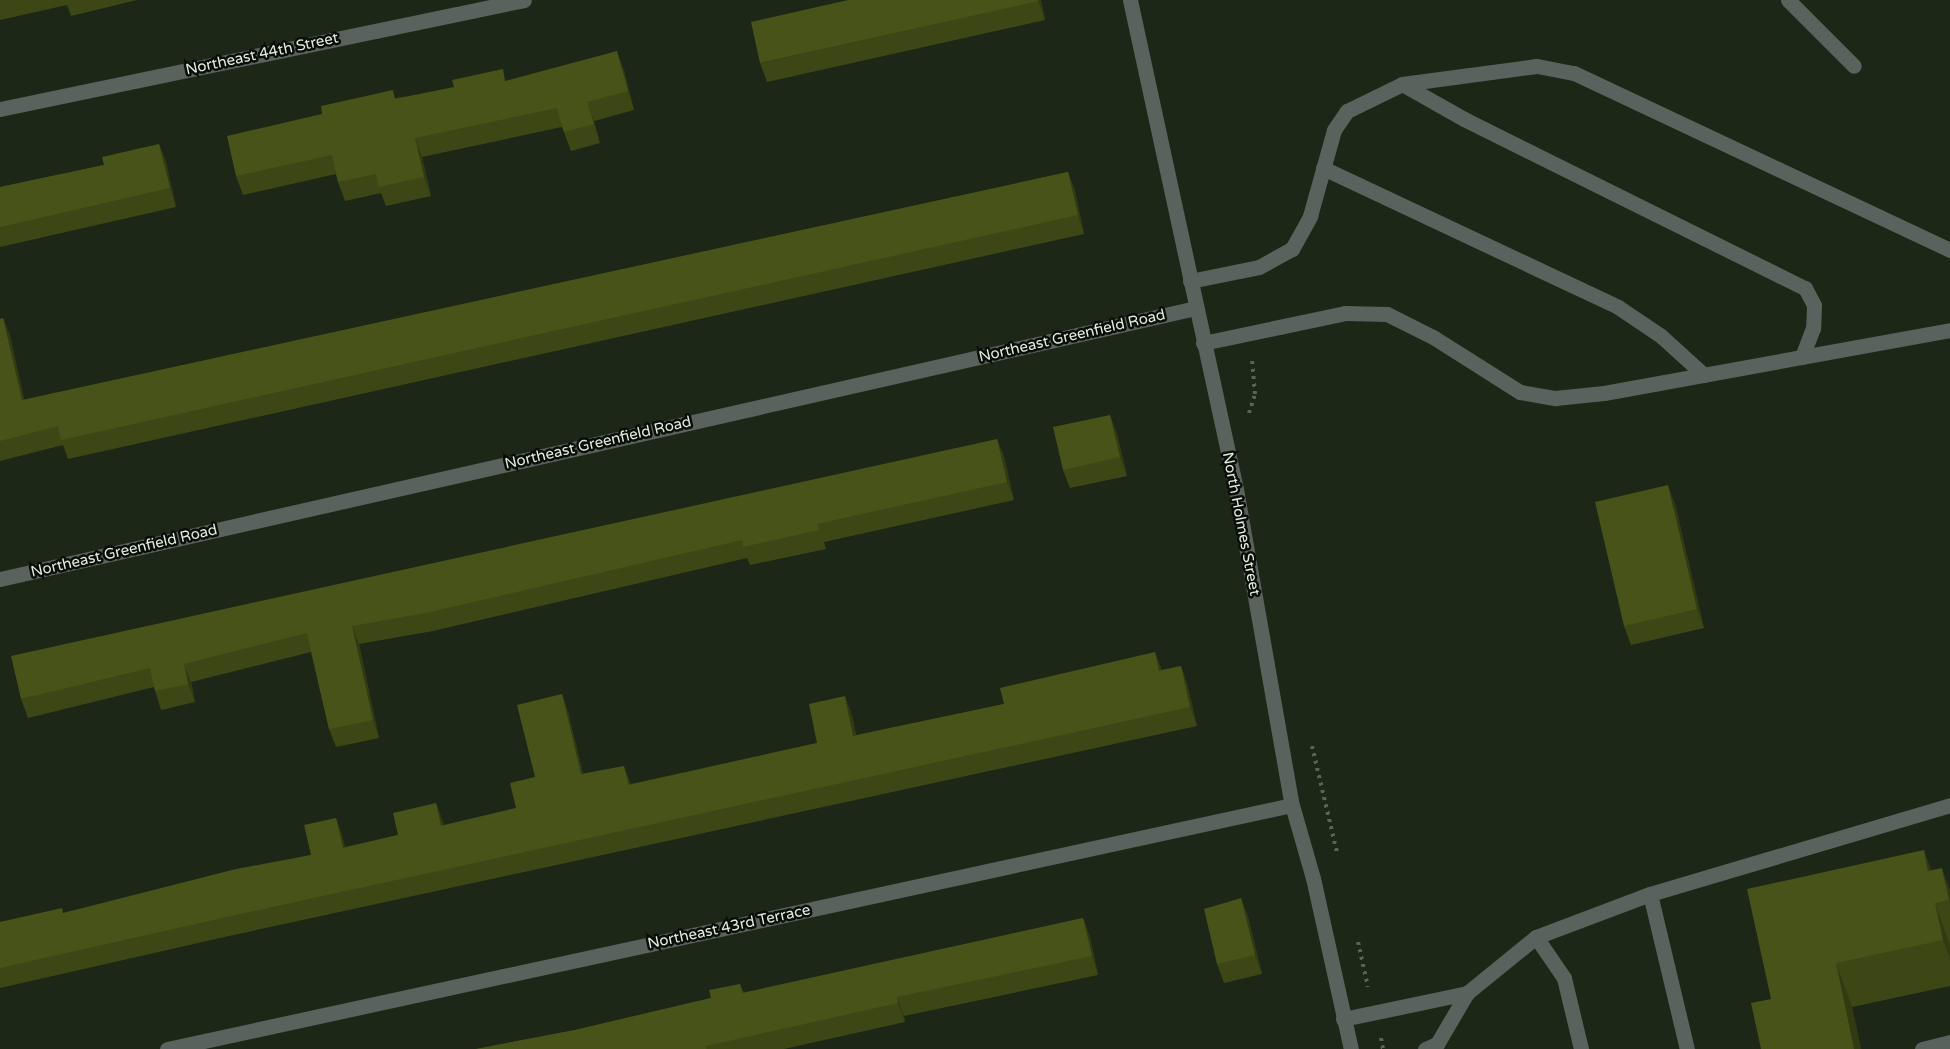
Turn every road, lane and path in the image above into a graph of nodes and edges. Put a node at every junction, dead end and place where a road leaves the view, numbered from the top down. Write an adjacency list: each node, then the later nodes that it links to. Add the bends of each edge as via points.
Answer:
1 (524, 0): 6 (street, Northeast 44th Street)
2 (1130, 0): 9 (street, North Holmes Street)
3 (1788, 0): 4 (street)
4 (1854, 66)
5 (1402, 84): 7 (street, via 1347,111 1334,130); 8 (street, via 1537,66 1574,73); 14 (street, via 1464,119 1805,288 1814,305 1814,328)
6 (0, 109)
7 (1323, 168): 9 (street, via 1310,216 1292,249 1259,267); 15 (street, via 1618,307 1660,336)
8 (1950, 250)
9 (1190, 281): 10 (street, North Holmes Street)
10 (1196, 308): 13 (street, North Holmes Street); 17 (street, Northeast Greenfield Road)
11 (1950, 330): 14 (street)
12 (1247, 334): 13 (street); 15 (street, via 1346,313 1387,314 1433,337 1520,392 1555,398); 16 (path, via 1256,377)
13 (1203, 343): 19 (street, North Holmes Street, via 1236,489)
14 (1802, 357): 15 (street)
15 (1704, 375)
16 (1247, 418)
17 (0, 579)
18 (1309, 734): 21 (path)
19 (1292, 805): 27 (street, North Holmes Street, via 1313,878); 29 (street, Northeast 43rd Terrace)
20 (1950, 805): 22 (street)
21 (1338, 860)
22 (1650, 894): 24 (street); 34 (street)
23 (1355, 930): 26 (path)
24 (1536, 937): 25 (street); 33 (street, via 1564,978)
25 (1467, 993): 26 (street); 32 (street, via 1437,1044)
26 (1374, 1011): 27 (street); 31 (path)
27 (1343, 1019): 30 (street, North Holmes Street)
28 (1950, 1042): 35 (street)
29 (167, 1049)
30 (1351, 1049)
31 (1383, 1049)
32 (1425, 1049)
33 (1581, 1049)
34 (1687, 1049)
35 (1923, 1049)

